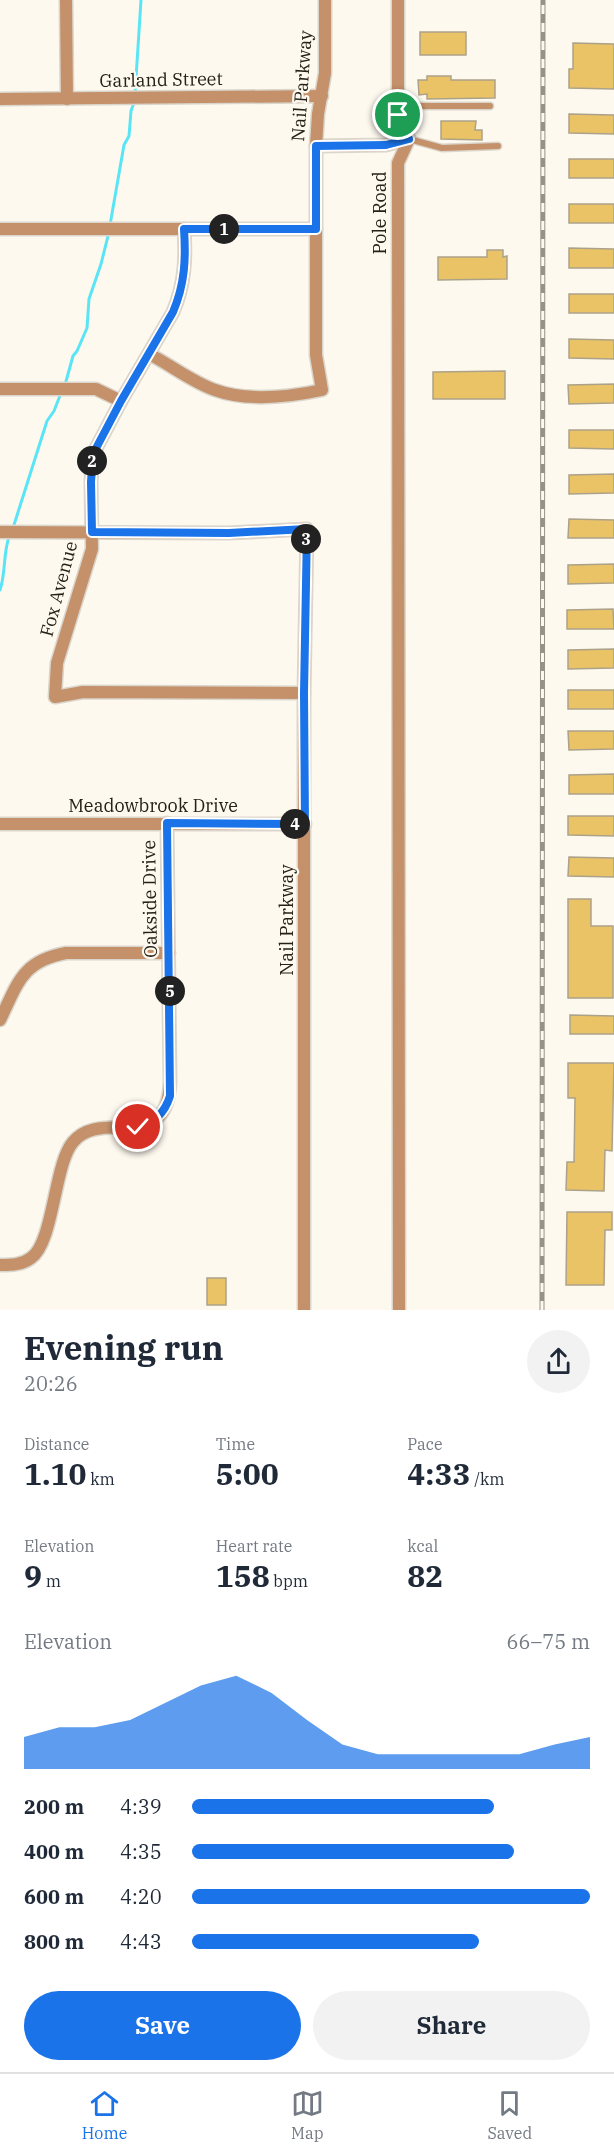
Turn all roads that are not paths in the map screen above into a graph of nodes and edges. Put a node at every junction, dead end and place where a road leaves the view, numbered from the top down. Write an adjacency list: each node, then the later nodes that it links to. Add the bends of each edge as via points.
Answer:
1 (66, 0): 6 (street)
2 (325, 0): 4 (street, Nail Parkway)
3 (398, 0): 7 (street)
4 (322, 96): 6 (street, Garland Street); 10 (street, Nail Parkway)
5 (0, 99): 6 (street, Garland Street)
6 (68, 99)
7 (398, 106): 8 (lane); 9 (street)
8 (490, 106)
9 (409, 139): 10 (street, via 386,145); 11 (lane, via 442,148); 28 (street, Pole Road, via 398,163)
10 (316, 146): 14 (street, Nail Parkway)
11 (498, 146)
12 (0, 229): 13 (street)
13 (184, 229): 14 (street); 15 (street, Fox Avenue, via 186,261 179,297)
14 (316, 229): 15 (street, Nail Parkway, via 316,355 322,390 294,396 227,394)
15 (149, 354): 17 (street, Fox Avenue)
16 (0, 389): 17 (street, via 96,389)
17 (121, 401): 19 (street, Fox Avenue, via 93,454)
18 (1, 532): 19 (street)
19 (92, 532): 20 (street, Nail Parkway, via 307,529); 20 (street, Fox Avenue, via 92,549 57,663 55,697 83,692)
20 (304, 693): 23 (street, Nail Parkway)
21 (167, 823): 22 (street, Meadowbrook Drive); 23 (street, Meadowbrook Drive); 24 (street, Oakside Drive)
22 (0, 824)
23 (305, 824): 27 (street, Nail Parkway)
24 (169, 953): 25 (street, via 66,953 49,957 34,964 21,977); 26 (street, Oakside Drive, via 170,1096 165,1109 146,1125 93,1129 75,1139 66,1156 36,1253 21,1263)
25 (0, 1020)
26 (0, 1265)
27 (304, 1310)
28 (399, 1310)

